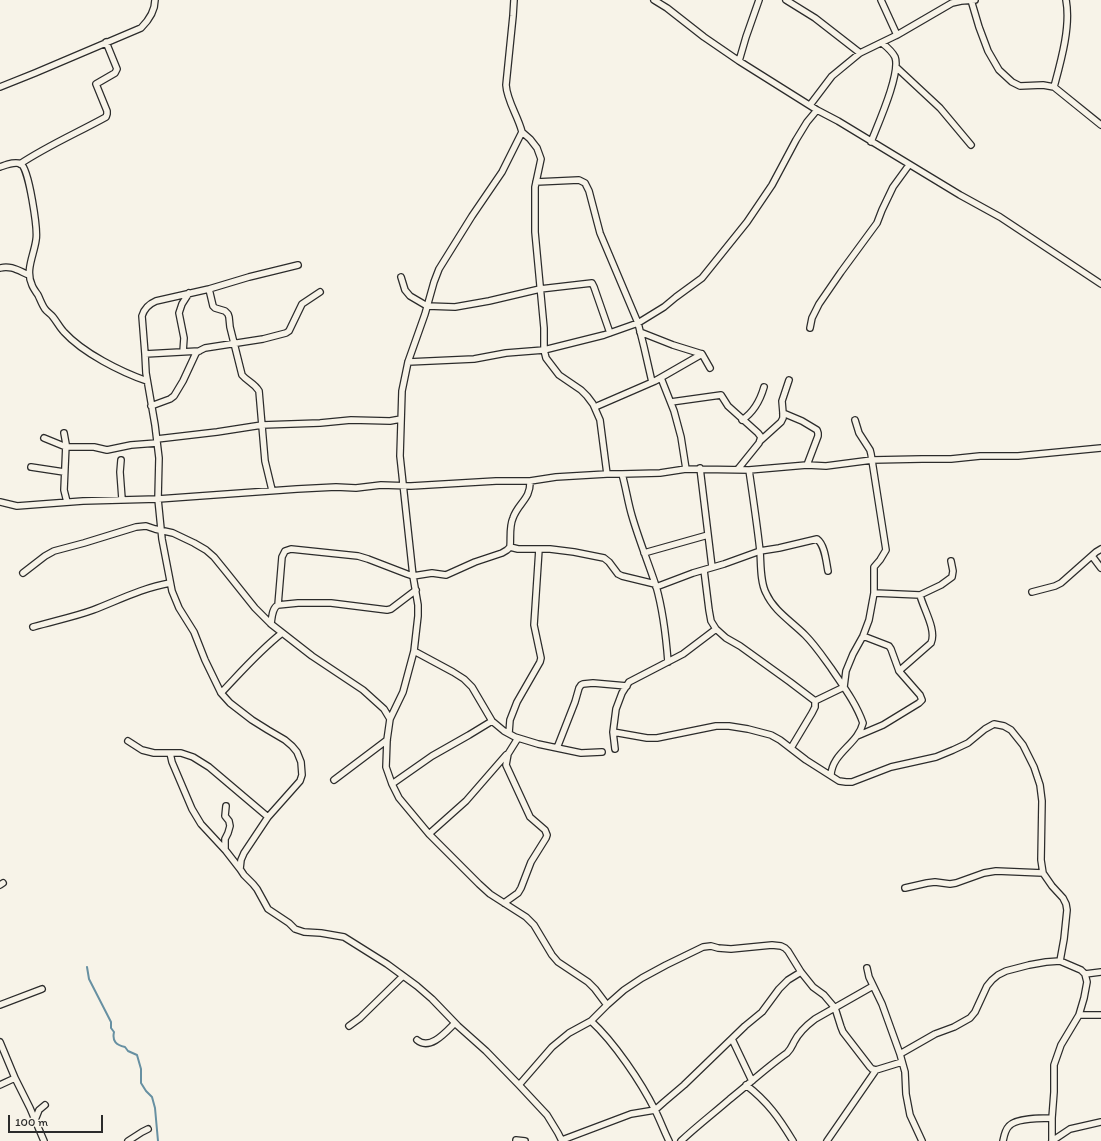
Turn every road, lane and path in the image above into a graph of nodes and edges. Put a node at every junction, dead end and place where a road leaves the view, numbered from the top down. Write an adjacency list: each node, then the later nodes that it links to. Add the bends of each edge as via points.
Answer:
1 (155, 0): 12 (street, via 148,21 141,28)
2 (514, 0): 22 (street, via 506,85)
3 (654, 0): 15 (street)
4 (759, 0): 15 (street)
5 (786, 0): 14 (street, via 815,18)
6 (881, 0): 11 (street)
7 (971, 0): 8 (street); 10 (street); 18 (street, via 978,27 999,70 1020,86)
8 (976, 0)
9 (1066, 0): 18 (street, via 1068,16 1062,57)
10 (953, 1): 11 (street)
11 (897, 35): 13 (street)
12 (106, 42): 17 (street); 25 (street, via 117,69 115,73 96,84 107,111 106,117)
13 (882, 43): 14 (street); 16 (street, via 895,57)
14 (860, 53): 19 (street, via 832,76)
15 (739, 61): 19 (street)
16 (896, 67): 23 (street, via 894,80); 24 (street, via 940,108)
17 (0, 86)
18 (1054, 87): 21 (street)
19 (810, 104): 20 (street)
20 (817, 110): 23 (street); 39 (street, via 807,122 752,216 716,262 702,278)
21 (1101, 125)
22 (522, 132): 28 (street, via 541,159); 38 (street, via 502,172 439,269)
23 (872, 142): 26 (street)
24 (971, 145)
25 (20, 164): 27 (street); 31 (street, via 26,172 36,228)
26 (909, 165): 33 (street, via 1000,217); 40 (street, via 893,187 877,223 820,304)
27 (0, 167)
28 (536, 182): 35 (street, via 534,232); 39 (street, via 579,180 585,183 600,234)
29 (298, 265): 34 (street)
30 (0, 268): 31 (street, via 14,268)
31 (29, 275): 53 (street, via 45,308 72,340 121,371)
32 (401, 276): 38 (street, via 405,290 410,296)
33 (1101, 284)
34 (209, 289): 37 (street); 43 (street, via 213,306 230,317)
35 (540, 289): 38 (street, via 455,307); 42 (street, via 592,283); 44 (street)
36 (320, 292): 43 (street, via 302,304 286,333)
37 (189, 293): 46 (street, via 179,313 184,338); 47 (street, via 156,300 144,311 142,327)
38 (427, 306): 49 (street)
39 (638, 323): 41 (street); 42 (street)
40 (810, 328)
41 (640, 332): 48 (street); 54 (street)
42 (610, 333): 44 (street)
43 (234, 344): 45 (street); 63 (street, via 242,375 255,384 258,391)
44 (544, 350): 49 (street, via 474,359); 58 (street, via 546,358 559,375 587,396)
45 (198, 351): 46 (street); 57 (street, via 174,396)
46 (183, 352): 47 (street)
47 (145, 354): 53 (street)
48 (702, 354): 50 (street); 51 (street)
49 (408, 362): 60 (street, via 402,391)
50 (710, 368)
51 (661, 378): 54 (street); 56 (street)
52 (789, 380): 59 (street, via 782,401)
53 (147, 381): 57 (street)
54 (652, 382): 58 (street)
55 (764, 387): 61 (street, via 752,413)
56 (670, 402): 61 (street, via 720,394); 75 (street, via 681,437)
57 (151, 406): 66 (street)
58 (595, 407): 79 (street, via 600,420)
59 (783, 413): 67 (street, via 780,422); 72 (street, via 818,431)
60 (401, 419): 63 (street); 82 (street, via 400,456)
61 (742, 420): 67 (street, via 758,433)
62 (855, 420): 71 (street, via 859,433 870,450)
63 (262, 426): 66 (street); 83 (street, via 265,461)
64 (64, 433): 68 (street)
65 (44, 438): 68 (street)
66 (157, 441): 68 (street, via 107,450 94,447); 85 (street)
67 (760, 441): 76 (street)
68 (66, 447): 78 (street)
69 (1101, 448): 71 (street, via 1018,456)
70 (121, 460): 84 (street)
71 (872, 460): 72 (street, via 826,466); 107 (street, via 886,547 874,567)
72 (806, 465): 77 (street)
73 (31, 466): 78 (street)
74 (700, 468): 75 (street); 76 (street); 89 (street)
75 (686, 469): 80 (street)
76 (738, 469): 77 (street)
77 (749, 470): 93 (street)
78 (64, 472): 87 (street)
79 (606, 474): 80 (street); 81 (street)
80 (622, 474): 94 (street)
81 (530, 481): 82 (street); 90 (street, via 529,493 511,523)
82 (404, 486): 83 (street); 102 (street)
83 (272, 490): 85 (street)
84 (122, 499): 85 (street); 87 (street)
85 (158, 499): 88 (street)
86 (0, 502): 87 (street, via 17,506)
87 (67, 502)
88 (162, 530): 101 (street, via 146,526 136,527 54,551); 103 (street); 110 (street, via 206,550)
89 (708, 535): 94 (street); 97 (street)
90 (510, 547): 91 (street); 102 (street, via 502,553 446,575 432,573)
91 (539, 549): 104 (street, via 604,558 618,574); 125 (street, via 534,625 541,658 517,702 510,720)
92 (1101, 549): 95 (street)
93 (760, 551): 97 (street); 100 (street, via 817,539 822,545); 119 (street, via 764,588 772,604 819,651)
94 (644, 553): 104 (street)
95 (1092, 556): 98 (street); 106 (street, via 1061,584)
96 (951, 561): 108 (street, via 952,577)
97 (712, 567): 99 (street)
98 (1101, 568)
99 (704, 570): 104 (street); 112 (street, via 709,610)
100 (828, 571)
101 (23, 573)
102 (413, 576): 105 (street); 109 (street, via 358,556 291,549 285,551 282,557)
103 (170, 583): 111 (street, via 155,585 92,610); 120 (street, via 175,600 194,632)
104 (656, 586): 116 (street)
105 (416, 590): 109 (street, via 387,610 331,603); 115 (street, via 418,616)
106 (1032, 592)
107 (874, 593): 108 (street); 114 (street)
108 (920, 595): 117 (street, via 933,641)
109 (278, 604): 110 (street, via 274,609)
110 (271, 624): 113 (street)
111 (33, 626)
112 (716, 629): 116 (street); 121 (street)
113 (282, 633): 120 (street); 122 (street, via 363,690 384,709)
114 (863, 636): 117 (street, via 889,646); 119 (street, via 846,672)
115 (414, 651): 122 (street, via 403,692); 123 (street, via 464,679)
116 (668, 662): 118 (street)
117 (899, 671): 126 (street, via 920,695 921,702 884,725)
118 (626, 686): 124 (street, via 616,709); 130 (street, via 593,683 581,685)
119 (844, 687): 121 (street); 126 (street, via 863,723)
120 (221, 693): 140 (street, via 252,720 292,746 301,762 300,781)
121 (815, 701): 131 (street, via 812,713)
122 (390, 719): 128 (street)
123 (492, 721): 125 (street); 138 (street, via 432,756)
124 (613, 732): 131 (street, via 657,738 728,726 771,735); 132 (street)
125 (509, 733): 127 (street)
126 (857, 736): 136 (street, via 833,764)
127 (518, 738): 130 (street); 135 (street)
128 (387, 740): 137 (street); 138 (street, via 386,766)
129 (128, 741): 134 (street, via 142,750)
130 (557, 748): 133 (street, via 581,753)
131 (791, 748): 136 (street)
132 (615, 749)
133 (602, 752)
134 (170, 754): 140 (street, via 181,753 193,757 209,767); 142 (street, via 192,809 201,824)
135 (508, 754): 141 (street, via 466,801); 146 (street, via 506,765 530,817 547,835 531,862 522,888)
136 (831, 775): 144 (street, via 839,780 852,782 890,766 948,753 968,743 994,724 1004,726 1023,744 1040,784)
137 (334, 780)
138 (392, 784): 141 (street, via 399,798)
139 (226, 806): 142 (street, via 225,816 230,826 225,838)
140 (268, 817): 143 (street, via 244,853)
141 (429, 834): 146 (street, via 479,884)
142 (225, 850): 143 (street)
143 (240, 869): 152 (street, via 253,884 268,909 295,929 344,937)
144 (1043, 873): 145 (street, via 996,871 956,883 935,882); 147 (street, via 1066,904)
145 (905, 888)
146 (504, 903): 156 (street, via 526,917 558,962 588,982)
147 (1060, 961): 151 (street); 166 (street, via 1029,965 998,975 987,986 970,1018)
148 (867, 968): 153 (street)
149 (801, 972): 156 (street, via 788,951 781,946 772,944 731,949 711,946 642,978); 157 (street); 163 (street, via 788,980 762,1012)
150 (1101, 972): 151 (street)
151 (1085, 974): 158 (street, via 1087,982)
152 (403, 976): 161 (street, via 432,999); 162 (street)
153 (873, 986): 157 (street); 166 (street)
154 (42, 989): 155 (street)
155 (0, 1005)
156 (607, 1005): 160 (street)
157 (835, 1008): 168 (street, via 843,1032 866,1064); 170 (street, via 806,1025 791,1050)
158 (1079, 1015): 159 (street); 176 (street, via 1061,1045 1054,1065)
159 (1101, 1015)
160 (591, 1021): 172 (street, via 569,1033 552,1047); 175 (street, via 627,1064)
161 (455, 1023): 164 (street, via 443,1035 432,1041 426,1043); 172 (street)
162 (349, 1026)
163 (732, 1039): 170 (street); 175 (street)
164 (417, 1040)
165 (0, 1042): 169 (street)
166 (900, 1054): 167 (street)
167 (902, 1062): 168 (street); 189 (street, via 910,1115)
168 (876, 1070): 188 (street)
169 (15, 1078): 171 (street); 177 (street)
170 (752, 1081): 173 (street)
171 (0, 1085)
172 (519, 1085): 184 (street, via 547,1115)
173 (746, 1086): 186 (street); 187 (street, via 769,1106)
174 (45, 1105): 177 (street, via 39,1110)
175 (655, 1110): 184 (street, via 631,1114); 185 (street)
176 (1052, 1118): 190 (street, via 1036,1118 1014,1123 1009,1126); 191 (street)
177 (35, 1121): 181 (street)
178 (1101, 1122): 191 (street, via 1070,1129)
179 (148, 1129): 182 (street)
180 (516, 1140): 183 (street)
181 (44, 1141)
182 (128, 1141)
183 (525, 1141)
184 (561, 1141)
185 (669, 1141)
186 (681, 1141)
187 (793, 1141)
188 (827, 1141)
189 (922, 1141)
190 (1003, 1141)
191 (1052, 1141)

